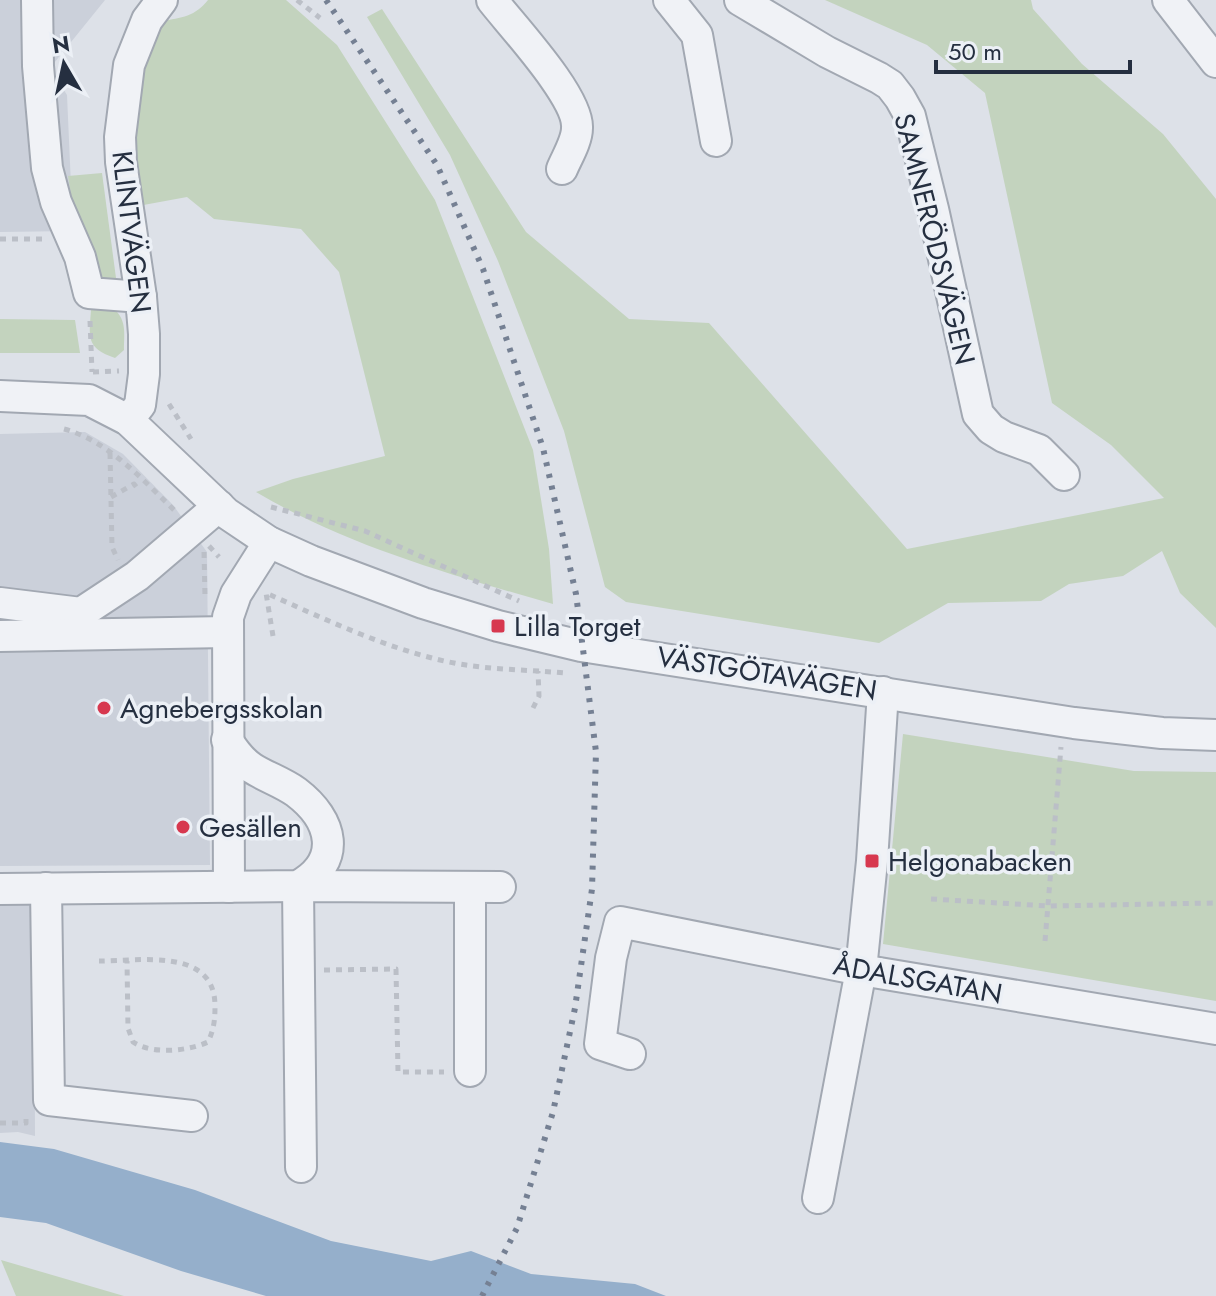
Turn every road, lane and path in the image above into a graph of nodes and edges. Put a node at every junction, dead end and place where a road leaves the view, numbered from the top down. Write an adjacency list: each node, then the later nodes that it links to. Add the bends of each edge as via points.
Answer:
1 (37, 0): 12 (street, via 47,168)
2 (162, 0): 15 (street, KLINTVÄGEN, via 147,20 129,65 120,137)
3 (297, 0): 8 (path)
4 (492, 0): 11 (street, via 573,108 578,129)
5 (669, 0): 10 (street, via 697,35)
6 (740, 0): 22 (street, SAMNERÖDSVÄGEN, via 879,78 900,98 910,116 978,414 1004,437 1039,450)
7 (1168, 0): 9 (street)
8 (320, 18)
9 (1216, 62)
10 (716, 141)
11 (562, 169)
12 (71, 235): 13 (path); 14 (street)
13 (0, 239)
14 (89, 293): 15 (street); 16 (path, via 92,372)
15 (141, 297): 16 (street, KLINTVÄGEN)
16 (144, 374): 18 (street, KLINTVÄGEN, via 140,405); 20 (path, via 157,374 172,412)
17 (0, 396): 18 (street, VÄSTGÖTAVÄGEN, via 89,400)
18 (128, 420): 26 (street, VÄSTGÖTAVÄGEN)
19 (57, 427): 21 (path, via 81,434)
20 (193, 442)
21 (110, 453): 24 (path); 27 (path)
22 (1064, 475)
23 (138, 489): 24 (path, via 134,484)
24 (111, 497): 30 (path, via 112,547)
25 (263, 504): 33 (path, via 365,531)
26 (219, 506): 27 (street); 28 (street, VÄSTGÖTAVÄGEN)
27 (193, 528): 29 (path); 30 (street)
28 (269, 542): 35 (street, via 236,594); 39 (street, VÄSTGÖTAVÄGEN, via 423,603 555,641)
29 (219, 557)
30 (127, 568): 34 (street)
31 (266, 593): 37 (path)
32 (0, 603): 34 (street)
33 (531, 606)
34 (80, 624): 35 (street); 36 (street)
35 (227, 632): 42 (street)
36 (0, 636)
37 (273, 636)
38 (538, 671): 40 (path, via 539,696)
39 (883, 692): 41 (street, VÄSTGÖTAVÄGEN, via 1074,723); 57 (street)
40 (533, 708)
41 (1216, 735)
42 (227, 740): 44 (street, via 252,768 298,794 325,829 328,856 312,879); 45 (street)
43 (1061, 743): 52 (path)
44 (298, 886): 45 (street); 46 (street); 56 (street)
45 (229, 887): 48 (street)
46 (470, 887): 47 (street); 60 (street)
47 (500, 887)
48 (46, 888): 49 (street); 61 (street, via 49,1100)
49 (0, 889)
50 (931, 899): 52 (path)
51 (1214, 903): 52 (path)
52 (1049, 906): 53 (path)
53 (1045, 941)
54 (99, 961): 55 (path)
55 (127, 961): 55 (path, via 133,1042 148,1049 193,1049 208,1042 215,1028 215,990 209,979 189,964)
56 (299, 970): 60 (path, via 396,969 398,1072); 62 (street)
57 (861, 970): 58 (street, ÅDALSGATAN); 59 (street, ÅDALSGATAN, via 620,922 600,1044); 63 (street)
58 (1216, 1029)
59 (630, 1054)
60 (470, 1071)
61 (192, 1116)
62 (301, 1167)
63 (818, 1198)

